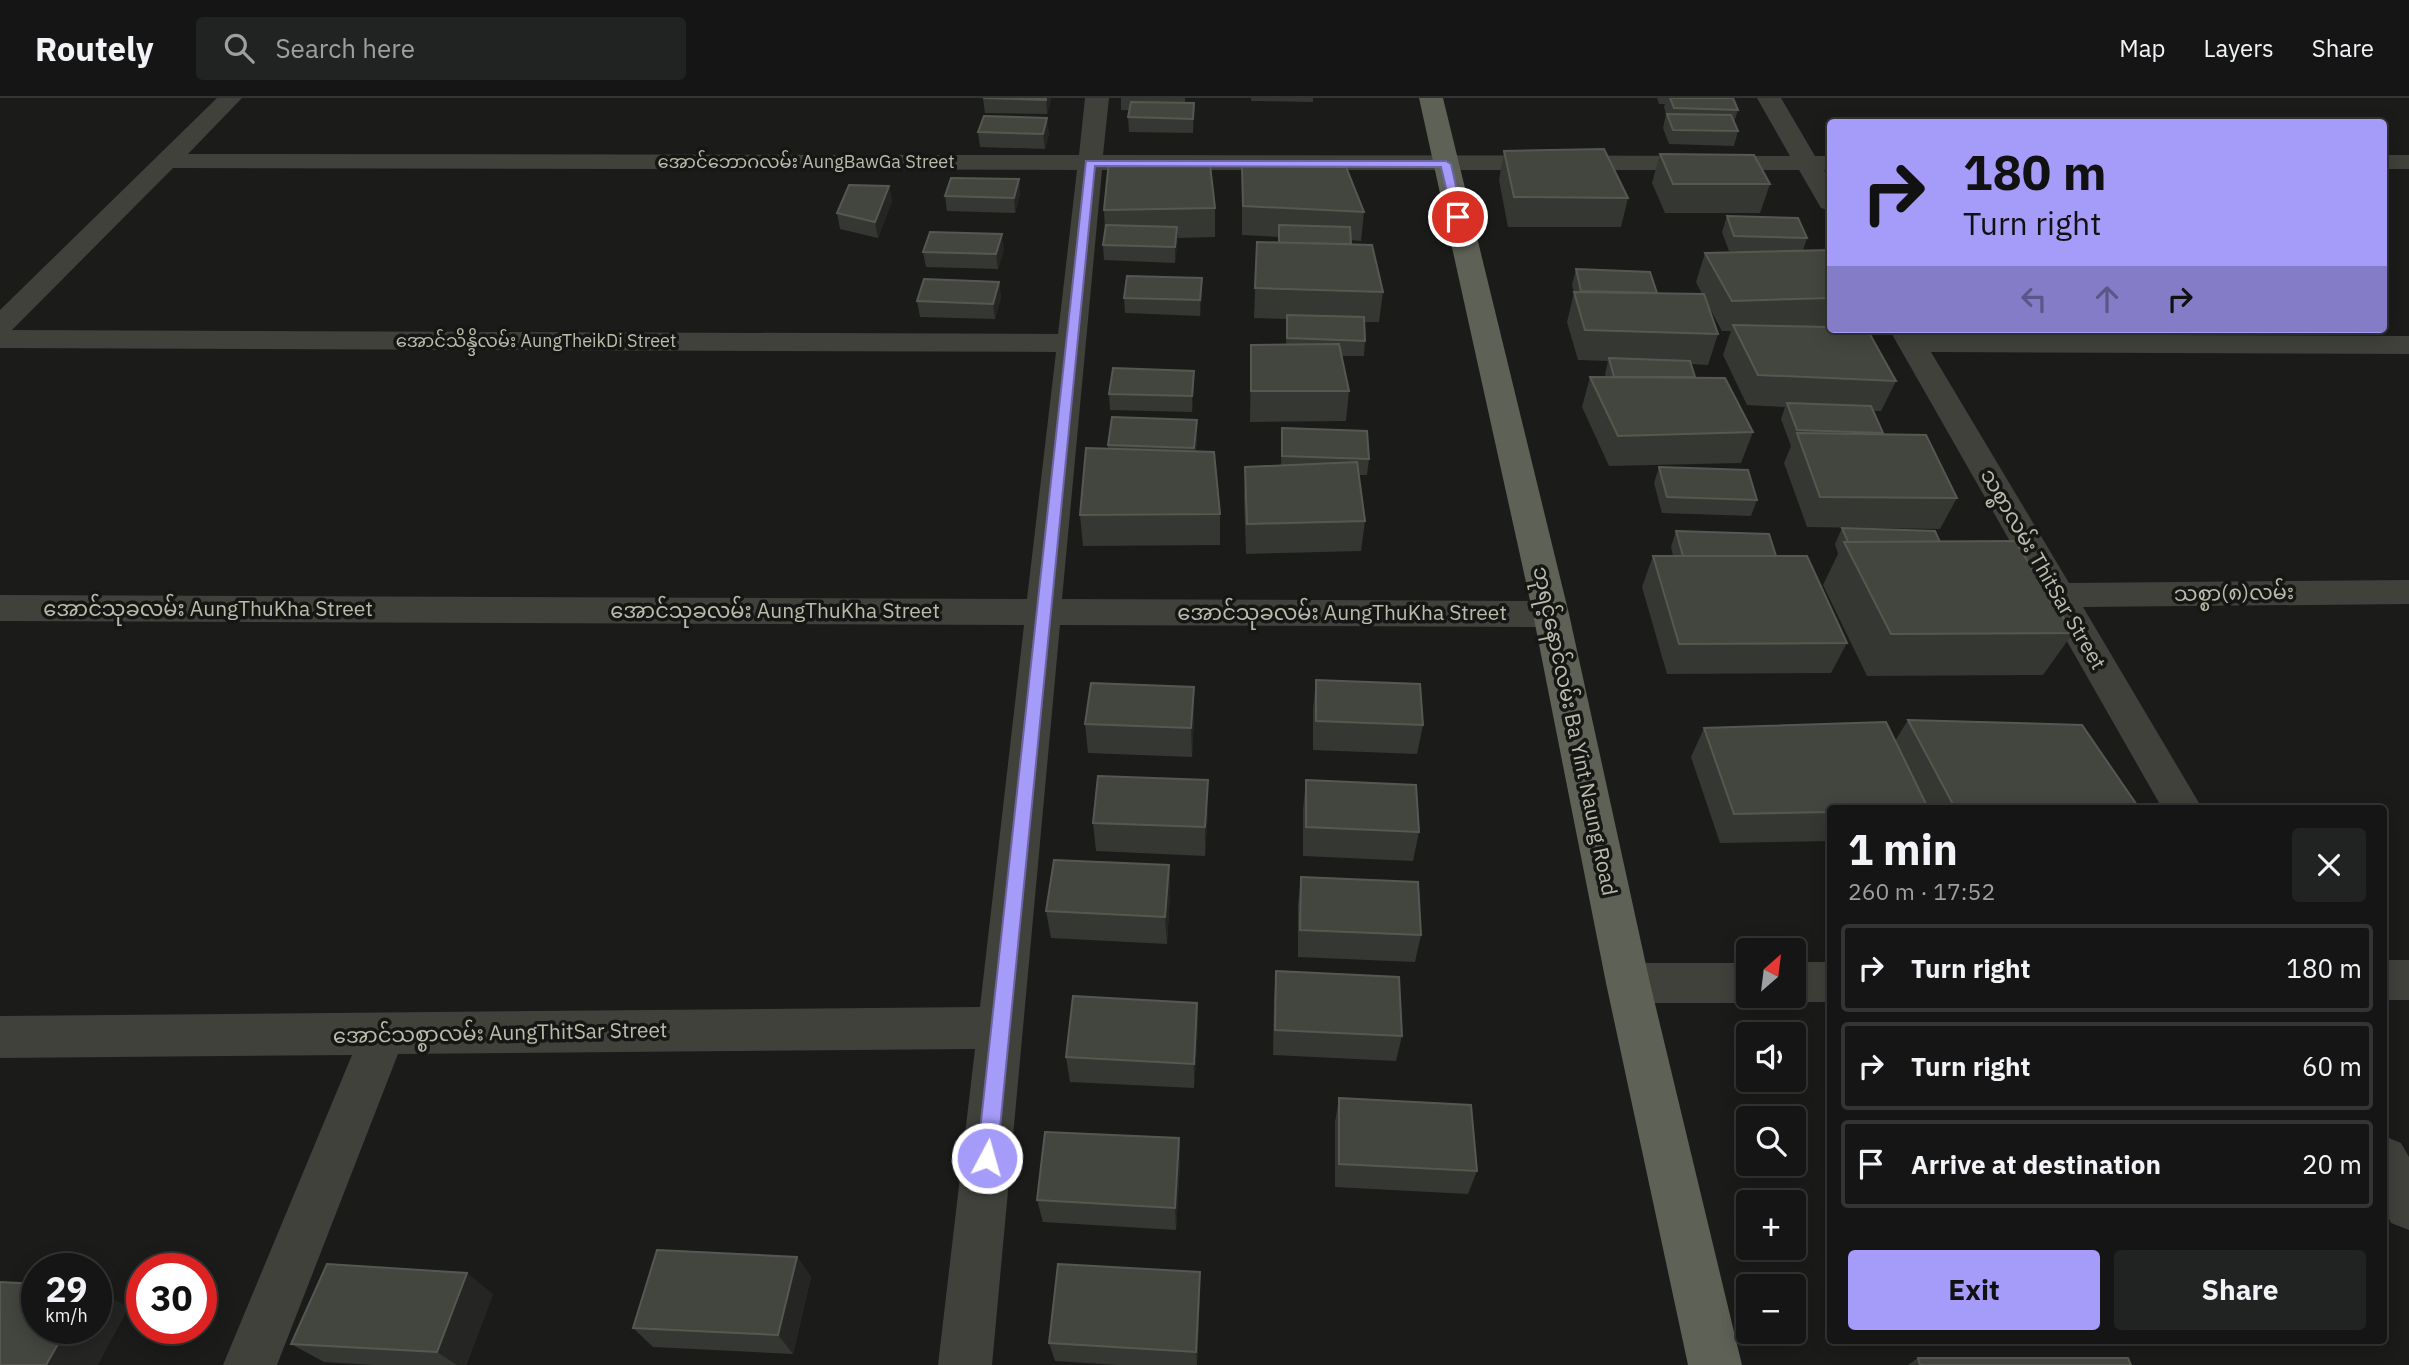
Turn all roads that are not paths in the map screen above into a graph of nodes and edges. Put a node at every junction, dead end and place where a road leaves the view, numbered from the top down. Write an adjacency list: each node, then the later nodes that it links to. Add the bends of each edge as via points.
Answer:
1 (230, 98): 5 (street)
2 (1097, 98): 8 (street)
3 (1431, 98): 10 (main road, ဘုရင့်နောင်လမ်း Ba Yint Naung Road)
4 (1769, 98): 9 (street)
5 (167, 161): 8 (street, အောင်ဘောဂလမ်း AungBawGa Street); 12 (street)
6 (2387, 162): 7 (street)
7 (2409, 162)
8 (1090, 163): 10 (street, အောင်ဘောဂလမ်း AungBawGa Street); 15 (street)
9 (1819, 163): 10 (street, အောင်ဘောဂလမ်း AungBawGa Street); 11 (street)
10 (1446, 164): 21 (main road, ဘုရင့်နောင်လမ်း Ba Yint Naung Road)
11 (1827, 192)
12 (0, 326)
13 (1908, 336): 16 (street); 18 (street, သစ္စာလမ်း ThitSar Street)
14 (0, 339): 15 (street, အောင်သိန္ဒိလမ်း AungTheikDi Street)
15 (1071, 343): 20 (street)
16 (2409, 345)
17 (2409, 592): 18 (street, သစ္စာ(၈)လမ်း)
18 (2058, 595): 22 (street, သစ္စာလမ်း ThitSar Street)
19 (0, 608): 20 (street, အောင်သုခလမ်း AungThuKha Street)
20 (1043, 612): 21 (street, အောင်သုခလမ်း AungThuKha Street); 29 (street)
21 (1551, 614): 27 (main road, ဘုရင့်နောင်လမ်း Ba Yint Naung Road)
22 (2180, 805)
23 (2409, 979): 24 (street)
24 (2387, 980)
25 (1806, 982): 26 (street)
26 (1827, 982)
27 (1628, 983): 28 (street); 36 (main road, ဘုရင့်နောင်လမ်း Ba Yint Naung Road)
28 (1736, 983)
29 (1001, 1028): 30 (street, အောင်သစ္စာလမ်း AungThitSar Street); 35 (street)
30 (383, 1034): 31 (street, အောင်သစ္စာလမ်း AungThitSar Street); 34 (street)
31 (0, 1037)
32 (2387, 1165): 33 (street)
33 (2409, 1205)
34 (250, 1365)
35 (965, 1365)
36 (1715, 1365)

